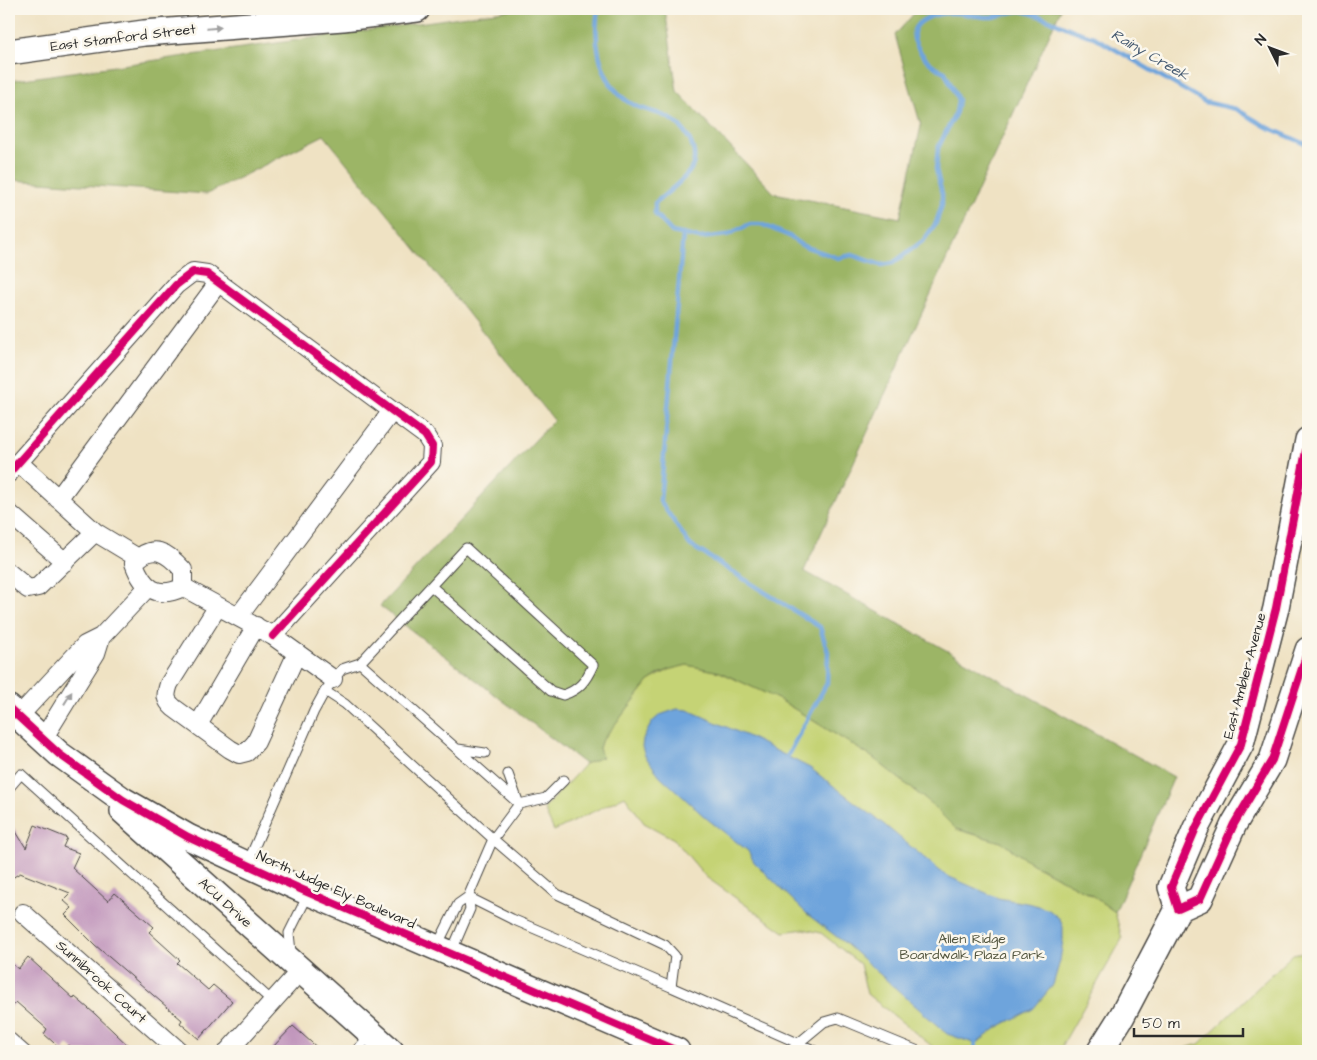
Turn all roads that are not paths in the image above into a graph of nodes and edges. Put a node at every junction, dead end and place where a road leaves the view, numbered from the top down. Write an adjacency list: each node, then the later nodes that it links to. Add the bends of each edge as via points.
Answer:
1 (418, 9): 2 (main road, East Stamford Street, one-way to 1, via 144,34)
2 (9, 52)
3 (218, 283): 4 (street); 6 (street, via 207,274 193,272 176,285); 7 (street)
4 (392, 410): 17 (street); 19 (street, via 426,435 432,446 431,462)
5 (1308, 440): 38 (main road, East Ambler Avenue, via 1276,608 1241,744 1196,828 1171,888)
6 (13, 468): 7 (street)
7 (58, 499): 9 (street)
8 (9, 513): 11 (street)
9 (95, 532): 10 (street); 11 (street)
10 (138, 558): 14 (street, via 134,563); 15 (street, via 154,550 165,554 183,570)
11 (65, 562): 12 (street, via 38,587 28,589)
12 (9, 572)
13 (431, 586): 13 (lane, via 551,691 563,695 576,691 588,676 592,665 466,548); 23 (lane)
14 (148, 587): 15 (street, via 162,593); 20 (street)
15 (183, 587): 16 (street)
16 (218, 606): 17 (street); 26 (street, via 165,694 166,701)
17 (238, 616): 18 (street)
18 (256, 626): 19 (street); 26 (street)
19 (273, 636): 22 (street)
20 (101, 637): 25 (street, via 85,645); 27 (street, one-way to 20)
21 (1308, 650): 38 (main road, via 1272,760 1234,824 1200,899)
22 (297, 653): 24 (street); 26 (street, via 256,742 247,752 239,754)
23 (360, 663): 24 (lane, via 342,669); 28 (lane)
24 (329, 685): 34 (lane, via 345,704); 35 (lane, via 314,711)
25 (13, 712): 27 (main road, North Judge Ely Boulevard)
26 (198, 726)
27 (51, 747): 35 (main road, North Judge Ely Boulevard, via 123,800 188,837); 41 (main road, ACU Drive)
28 (458, 749): 29 (lane); 33 (lane)
29 (485, 753)
30 (508, 774): 33 (lane)
31 (564, 780): 33 (lane, via 546,798)
32 (9, 788): 43 (lane, via 21,774)
33 (519, 804): 34 (lane)
34 (493, 838): 37 (lane); 42 (lane, via 557,894 665,945 675,956)
35 (247, 864): 36 (main road, North Judge Ely Boulevard)
36 (309, 892): 40 (main road, North Judge Ely Boulevard); 41 (lane, via 289,933 289,948)
37 (468, 897): 40 (lane, via 458,904); 40 (lane, via 470,909); 42 (lane)
38 (1178, 909): 55 (main road)
39 (23, 914): 48 (street, Sunnibrook Court)
40 (444, 951): 51 (main road, North Judge Ely Boulevard)
41 (300, 971): 43 (street); 45 (main road, ACU Drive)
42 (671, 987): 46 (lane)
43 (272, 1002): 49 (street)
44 (9, 1036): 47 (lane)
45 (364, 1042): 50 (main road, ACU Drive)
46 (797, 1043): 52 (lane); 53 (lane); 54 (lane, via 830,1018 838,1018)
47 (26, 1051)
48 (179, 1051)
49 (228, 1051)
50 (391, 1051)
51 (678, 1051)
52 (789, 1051)
53 (816, 1051)
54 (918, 1051)
55 (1100, 1051)

